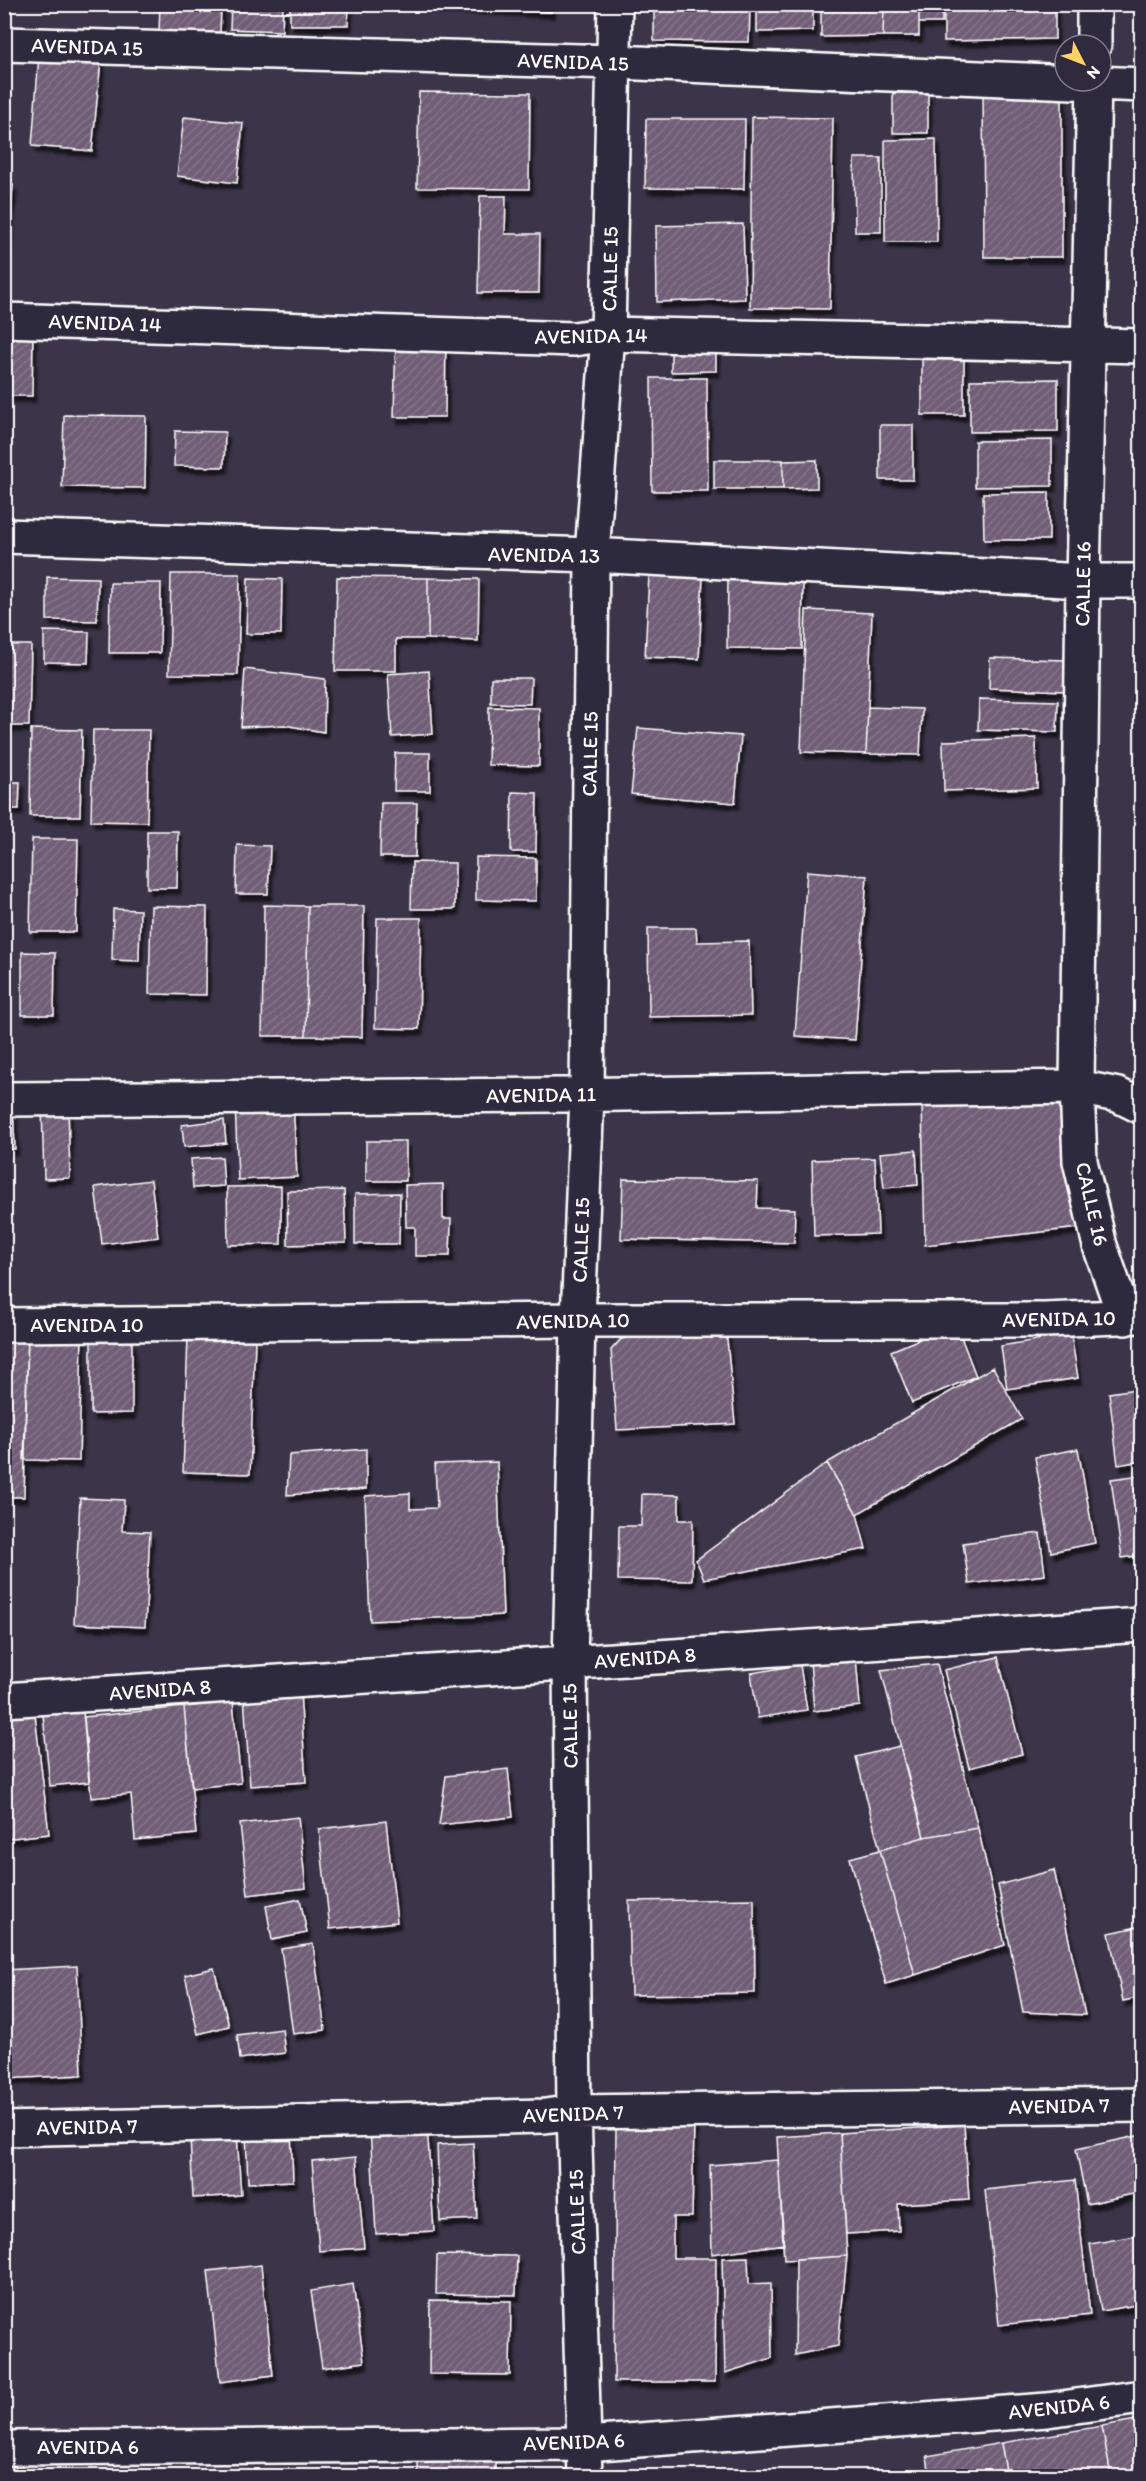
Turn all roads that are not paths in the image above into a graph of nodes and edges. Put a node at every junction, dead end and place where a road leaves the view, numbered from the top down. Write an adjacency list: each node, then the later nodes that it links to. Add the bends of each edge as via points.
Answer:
1 (615, 4): 5 (street, CALLE 15)
2 (1094, 4): 3 (street)
3 (1094, 33)
4 (4, 44): 5 (street, AVENIDA 15)
5 (615, 62): 6 (street, AVENIDA 15); 11 (street, CALLE 15)
6 (1053, 80)
7 (1113, 83): 8 (street, AVENIDA 15)
8 (1142, 85)
9 (1094, 93): 12 (street, CALLE 16)
10 (4, 320): 11 (street, AVENIDA 14, via 574,339)
11 (608, 334): 12 (street, AVENIDA 14); 15 (street, CALLE 15)
12 (1087, 345): 13 (street, AVENIDA 14); 16 (street, CALLE 16)
13 (1142, 346)
14 (4, 536): 15 (street, AVENIDA 13)
15 (592, 555): 16 (street, AVENIDA 13); 19 (street, CALLE 15)
16 (1083, 581): 17 (street, AVENIDA 13); 18 (street, CALLE 16)
17 (1142, 581)
18 (1077, 1087): 19 (street, AVENIDA 11); 21 (street, via 1118,1095); 22 (street, CALLE 16, via 1080,1161 1100,1246)
19 (586, 1095): 20 (street, AVENIDA 11); 23 (street, CALLE 15)
20 (4, 1099)
21 (1142, 1107)
22 (1133, 1317): 23 (street, AVENIDA 10)
23 (578, 1320): 24 (street, AVENIDA 10); 26 (street, CALLE 15)
24 (4, 1325)
25 (1142, 1626): 26 (street, AVENIDA 8)
26 (570, 1663): 27 (street, AVENIDA 8); 29 (street, CALLE 15)
27 (4, 1700)
28 (1142, 2105): 29 (street, AVENIDA 7)
29 (574, 2112): 30 (street, AVENIDA 7, via 545,2116); 32 (street, CALLE 15)
30 (4, 2129)
31 (1142, 2397): 32 (street, AVENIDA 6, via 1047,2410)
32 (585, 2444): 33 (street, AVENIDA 6); 34 (street, CALLE 15)
33 (4, 2448)
34 (585, 2476)

